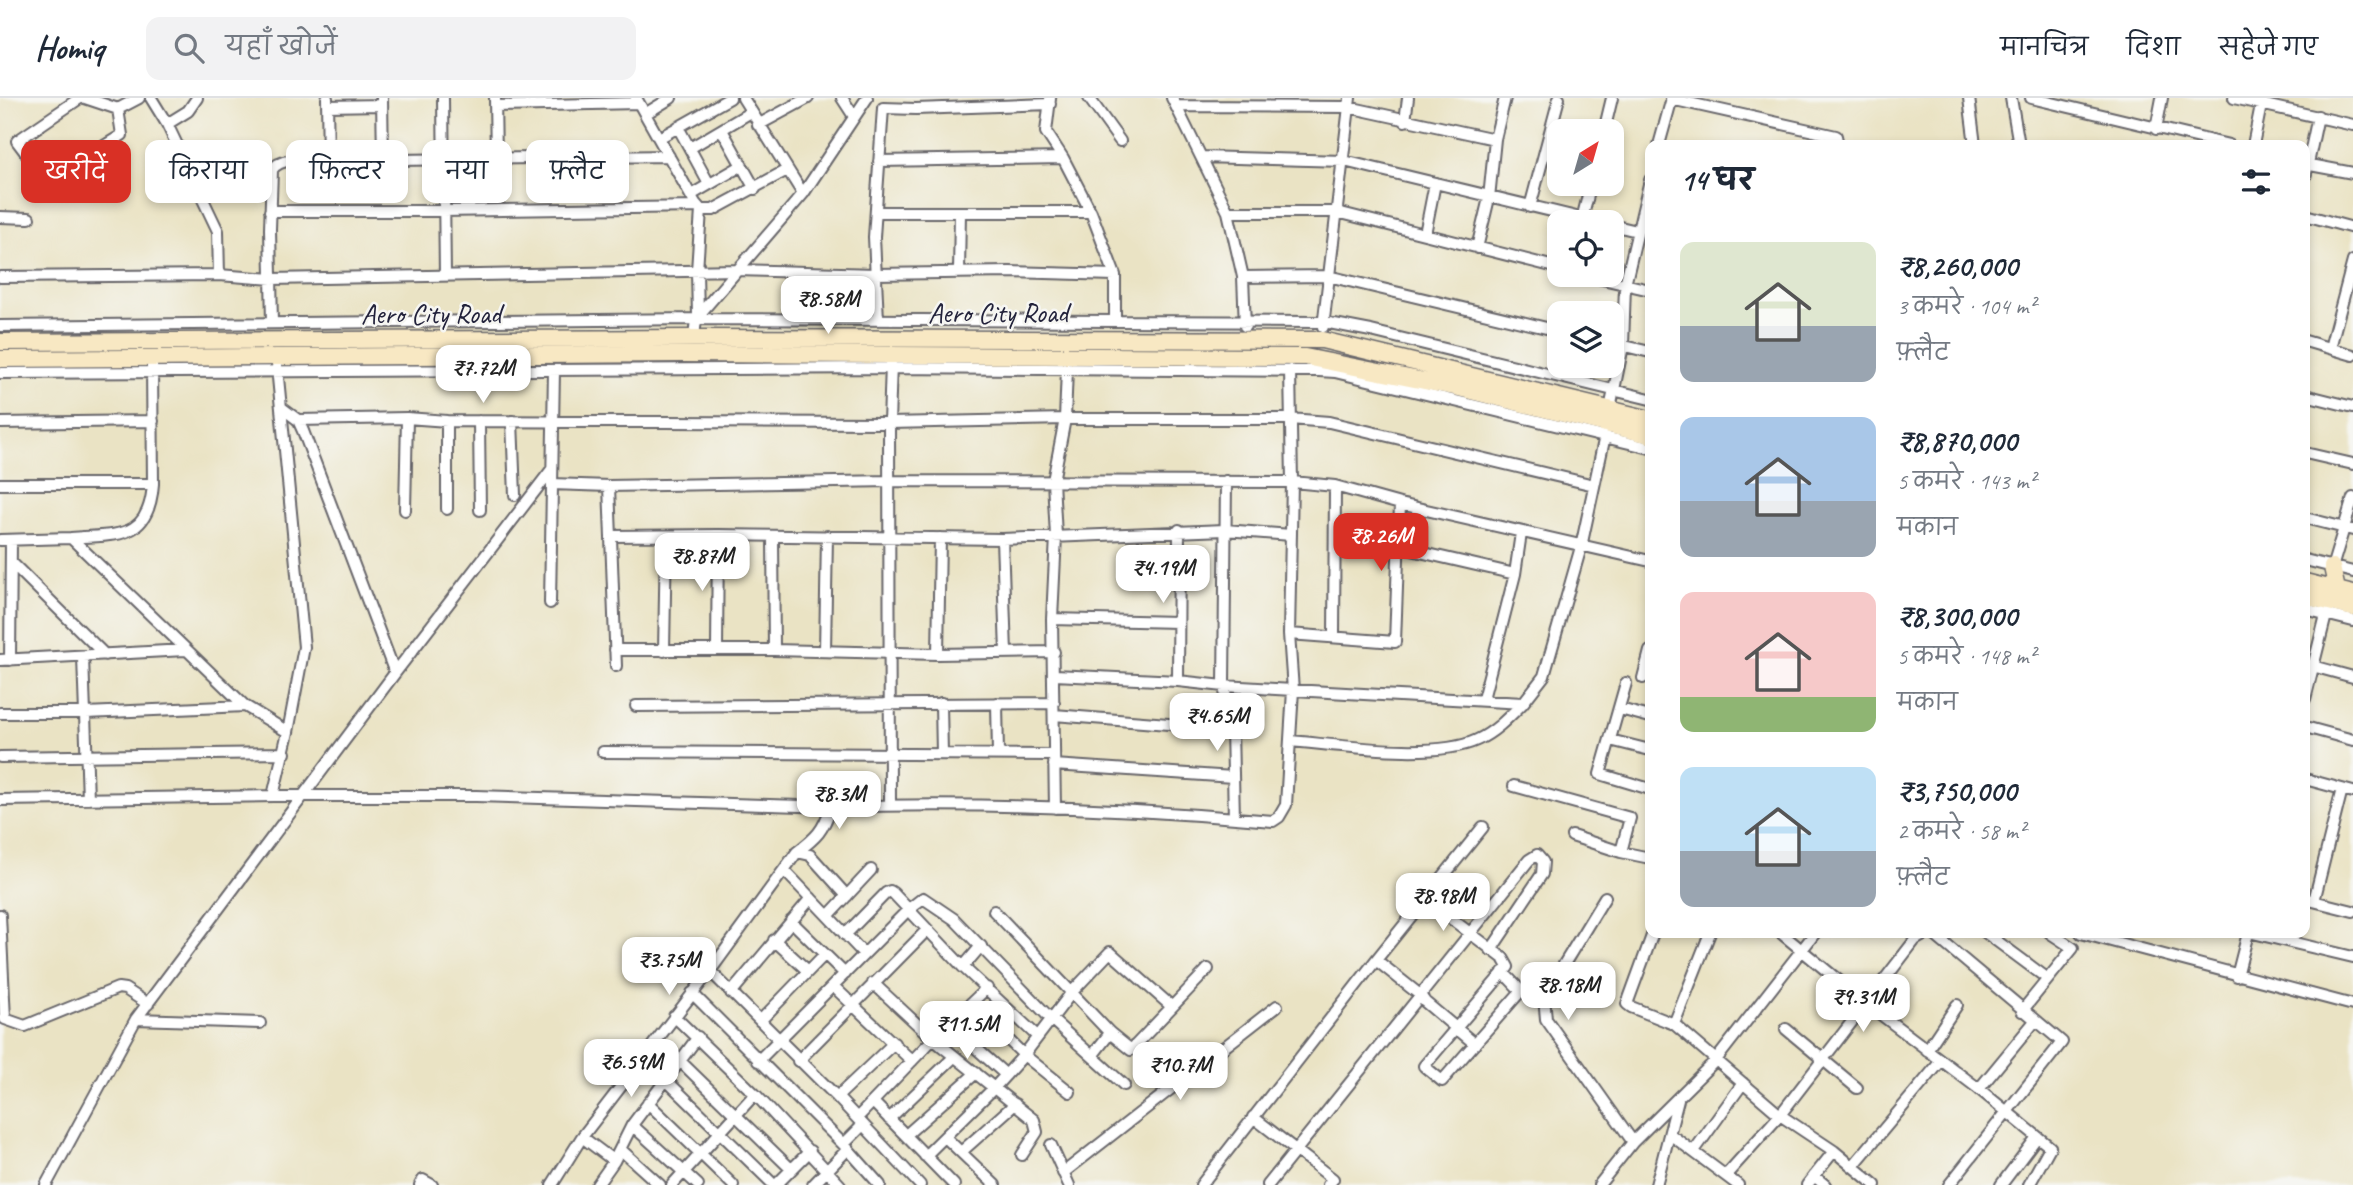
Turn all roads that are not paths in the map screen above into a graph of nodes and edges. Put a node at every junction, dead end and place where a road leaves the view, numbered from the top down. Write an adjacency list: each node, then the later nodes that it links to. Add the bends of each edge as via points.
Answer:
1 (80, 98): 37 (street, via 17,141 47,181 122,135)
2 (85, 98): 37 (street)
3 (139, 98): 37 (street)
4 (151, 98): 46 (street)
5 (197, 98): 46 (street, via 188,111)
6 (443, 98): 56 (street)
7 (703, 98): 40 (street)
8 (730, 98): 40 (street)
9 (808, 98): 47 (street)
10 (842, 98): 42 (street)
11 (867, 98): 42 (street)
12 (904, 98): 39 (street)
13 (946, 98): 38 (street)
14 (1089, 98): 64 (street)
15 (1408, 98): 45 (street)
16 (1505, 98): 53 (street)
17 (1559, 98): 86 (street)
18 (1612, 98): 44 (street)
19 (1969, 98): 60 (street)
20 (2011, 98): 61 (street)
21 (2031, 98): 36 (street)
22 (2162, 98): 50 (street)
23 (2234, 98): 28 (street)
24 (1672, 99): 58 (street); 59 (street, via 1836,136)
25 (637, 100): 31 (street); 41 (street)
26 (664, 100): 41 (street)
27 (1050, 101): 38 (street); 70 (street, via 1046,132)
28 (2262, 101): 43 (street); 63 (street)
29 (327, 102): 30 (street); 54 (street)
30 (382, 102): 55 (street)
31 (495, 102): 57 (street)
32 (1174, 102): 33 (street); 68 (street)
33 (1295, 102): 35 (street)
34 (749, 103): 47 (street); 51 (street)
35 (1349, 103): 45 (street); 73 (street)
36 (2077, 104): 50 (street)
37 (118, 108)
38 (937, 108): 39 (street)
39 (916, 109): 72 (street, via 883,108)
40 (710, 111): 49 (street)
41 (645, 114): 52 (street)
42 (853, 115): 81 (street)
43 (2318, 116): 48 (street); 66 (street)
44 (1607, 119)
45 (1405, 121): 53 (street)
46 (167, 124): 110 (street, via 218,236)
47 (758, 124): 76 (street)
48 (2353, 125)
49 (678, 127): 52 (street); 65 (street)
50 (2156, 129): 62 (street)
51 (722, 130): 65 (street); 75 (street)
52 (659, 138): 67 (street)
53 (1495, 139): 83 (street)
54 (328, 140)
55 (383, 140)
56 (443, 140)
57 (496, 140)
58 (1660, 140)
59 (1837, 140)
60 (1974, 140)
61 (2019, 140)
62 (2192, 140)
63 (2254, 140)
64 (1120, 141)
65 (690, 148): 79 (street)
66 (2310, 151)
67 (669, 156): 69 (street); 82 (street)
68 (1202, 157): 73 (street); 94 (street)
69 (512, 158)
70 (1063, 158): 72 (street); 93 (street)
71 (286, 161): 88 (street, via 275,165 271,175)
72 (879, 161): 91 (street)
73 (1344, 161): 78 (street); 95 (street)
74 (2310, 165): 77 (street)
75 (741, 166): 79 (street); 80 (street)
76 (787, 170): 80 (street); 81 (street)
77 (2353, 173)
78 (1435, 183): 83 (street); 102 (street)
79 (709, 184): 82 (street)
80 (755, 188): 87 (street, via 713,210)
81 (803, 194): 106 (street)
82 (691, 195): 87 (street)
83 (1489, 198): 86 (street); 103 (street)
84 (1645, 202): 101 (street)
85 (443, 203): 89 (street)
86 (1531, 207): 90 (street)
87 (700, 209): 89 (street); 107 (street)
88 (270, 211): 89 (street); 116 (street)
89 (443, 211): 112 (street)
90 (1547, 211)
91 (876, 212): 92 (street); 109 (street)
92 (960, 212): 93 (street); 108 (street)
93 (1091, 212): 111 (street)
94 (1228, 212): 95 (street); 115 (street)
95 (1337, 212): 102 (street); 113 (street)
96 (2310, 216): 100 (street)
97 (0, 218): 98 (street)
98 (29, 218)
99 (1624, 228): 101 (street)
100 (2353, 228)
101 (1637, 231): 117 (street)
102 (1425, 234): 103 (street)
103 (1477, 248): 105 (street)
104 (2353, 261): 134 (street)
105 (1547, 265)
106 (737, 270): 107 (street); 109 (street); 120 (street)
107 (697, 271): 112 (street); 120 (street)
108 (959, 273): 109 (street); 111 (street)
109 (876, 274): 121 (street)
110 (219, 275): 114 (street); 116 (street)
111 (1115, 275): 122 (street)
112 (445, 276): 116 (street)
113 (1328, 276): 115 (street); 124 (street); 127 (street)
114 (0, 277)
115 (1242, 277): 123 (street)
116 (272, 279): 125 (street)
117 (1625, 285): 118 (street); 119 (street)
118 (1645, 289)
119 (1623, 301)
120 (697, 317): 121 (street); 125 (street); 128 (street)
121 (877, 320): 122 (street)
122 (1115, 321): 123 (street)
123 (1244, 321): 124 (street); 129 (street)
124 (1324, 322): 130 (street); 146 (street)
125 (272, 323): 126 (street)
126 (0, 326)
127 (1547, 328)
128 (695, 338): 131 (street, Aero City Road); 136 (street, Aero City Road)
129 (1245, 340): 130 (street, Aero City Road); 136 (street, Aero City Road)
130 (1322, 340): 163 (street, Aero City Road)
131 (0, 342)
132 (2310, 342): 134 (street)
133 (1624, 346): 135 (street)
134 (2330, 348): 137 (street)
135 (1645, 351)
136 (1068, 355): 139 (street, Aero City Road); 143 (street); 152 (street); 163 (street, Aero City Road, via 1305,357)
137 (2353, 355)
138 (0, 359): 141 (street, Aero City Road)
139 (892, 361): 140 (street, Aero City Road); 142 (street); 162 (street)
140 (276, 364): 141 (street, Aero City Road); 142 (street); 150 (street)
141 (152, 365): 144 (street); 156 (street)
142 (554, 370): 160 (street)
143 (1290, 370): 153 (street); 163 (street, via 1335,372)
144 (0, 373)
145 (1615, 378): 146 (street)
146 (1614, 390): 148 (street); 163 (street)
147 (2310, 396): 149 (street)
148 (1645, 398)
149 (2353, 407)
150 (282, 408): 155 (street); 260 (street, via 304,647)
151 (407, 418): 155 (street); 157 (street); 183 (street)
152 (1065, 419): 153 (street); 162 (street); 170 (street)
153 (1290, 419): 172 (street); 176 (street, via 1329,422)
154 (1645, 419): 163 (street, Aero City Road)
155 (298, 420): 238 (street)
156 (153, 421): 161 (street); 175 (street)
157 (447, 421): 158 (street); 182 (street)
158 (479, 421): 159 (street); 184 (street)
159 (512, 421): 160 (street); 179 (street)
160 (554, 421): 162 (street); 168 (street)
161 (0, 422)
162 (889, 423): 169 (street)
163 (1607, 423): 164 (street, Aero City Road); 165 (street); 176 (street)
164 (1645, 434)
165 (1645, 446)
166 (2310, 454): 167 (street)
167 (2353, 464)
168 (552, 469): 174 (street); 238 (street)
169 (890, 481): 170 (street); 177 (street); 197 (street)
170 (1053, 481): 171 (street); 194 (street)
171 (1226, 481): 172 (street); 188 (street)
172 (1292, 482): 178 (street); 195 (street)
173 (0, 484): 175 (street)
174 (552, 484): 177 (street); 213 (street)
175 (153, 485): 198 (street, via 151,504 136,527 120,534)
176 (1594, 485): 203 (street)
177 (609, 486): 191 (street)
178 (1335, 486): 181 (street); 220 (street)
179 (515, 495)
180 (2353, 498): 186 (street)
181 (1399, 504): 189 (street); 202 (street)
182 (447, 509)
183 (405, 510)
184 (480, 510)
185 (2310, 519): 186 (street)
186 (2348, 528): 207 (street)
187 (1179, 530): 188 (street); 194 (street); 218 (street)
188 (1225, 530): 195 (street); 244 (street)
189 (1521, 533): 203 (street); 209 (street)
190 (718, 535): 192 (street); 196 (street); 223 (street)
191 (612, 536): 192 (street); 222 (street)
192 (666, 536): 225 (street)
193 (827, 536): 196 (street); 197 (street); 226 (street)
194 (1056, 536): 200 (street); 216 (street)
195 (1291, 536): 219 (street)
196 (773, 537): 224 (street)
197 (891, 537): 199 (street); 227 (street)
198 (71, 538): 201 (street); 221 (street)
199 (940, 538): 200 (street); 230 (street)
200 (1002, 538): 229 (street)
201 (6, 540): 205 (street)
202 (1398, 547): 209 (street); 220 (street, via 1395,642)
203 (1581, 547): 204 (street); 249 (street, via 1544,676)
204 (1645, 560)
205 (11, 562): 231 (street); 233 (street)
206 (2310, 562): 207 (street)
207 (2332, 567): 208 (street); 212 (street)
208 (2353, 572)
209 (1515, 574): 246 (street)
210 (2310, 585): 212 (street)
211 (2310, 596): 212 (street)
212 (2334, 598): 214 (street); 215 (street); 217 (street); 234 (street)
213 (550, 603)
214 (2310, 607)
215 (2353, 608)
216 (1052, 620): 218 (street); 228 (street)
217 (2353, 621)
218 (1178, 622): 242 (street)
219 (1289, 634): 220 (street); 245 (street)
220 (1334, 637)
221 (185, 650): 231 (street); 251 (street)
222 (615, 650): 225 (street); 236 (street)
223 (717, 650): 224 (street); 225 (street)
224 (774, 650): 226 (street)
225 (664, 651)
226 (825, 651): 227 (street)
227 (890, 652): 230 (street); 250 (street)
228 (1054, 652): 229 (street); 239 (street)
229 (1006, 653): 230 (street)
230 (938, 654)
231 (105, 655): 232 (street)
232 (83, 657): 233 (street); 256 (street)
233 (5, 660)
234 (2310, 662)
235 (2310, 665): 240 (street)
236 (616, 666)
237 (1645, 670): 241 (street)
238 (395, 673): 279 (street)
239 (1055, 675): 242 (street); 253 (street)
240 (2353, 677)
241 (1643, 678)
242 (1178, 681): 244 (street)
243 (1626, 683): 254 (street)
244 (1224, 686): 245 (street); 259 (street)
245 (1293, 690): 246 (street); 263 (street)
246 (1483, 699): 249 (street)
247 (940, 703): 248 (street); 250 (street); 268 (street)
248 (997, 703): 253 (street); 269 (street)
249 (1523, 703): 263 (street, via 1478,740 1453,748)
250 (891, 705): 252 (street); 270 (street)
251 (245, 706): 256 (street); 260 (street)
252 (635, 706)
253 (1054, 709): 259 (street); 272 (street)
254 (1619, 709): 257 (street); 261 (street)
255 (0, 713): 256 (street)
256 (86, 713): 267 (street)
257 (1645, 716)
258 (2310, 728): 262 (street)
259 (1232, 729): 273 (street)
260 (288, 732): 266 (street)
261 (1610, 740): 264 (street); 276 (street, via 1600,774)
262 (2353, 740)
263 (1290, 741): 285 (street, via 1286,805 1279,817 1273,821)
264 (1645, 749)
265 (603, 752): 270 (street)
266 (285, 753): 267 (street); 278 (street)
267 (88, 754): 271 (street); 280 (street)
268 (942, 754): 269 (street); 270 (street)
269 (998, 754): 272 (street)
270 (890, 755): 282 (street)
271 (0, 757)
272 (1054, 760): 273 (street); 284 (street)
273 (1233, 777): 285 (street)
274 (2310, 780): 277 (street)
275 (1514, 786): 289 (street, via 1630,818)
276 (1645, 788)
277 (2348, 791): 297 (street)
278 (273, 796): 279 (street); 280 (street)
279 (303, 796): 283 (street, via 476,796); 343 (street)
280 (89, 799): 281 (street)
281 (0, 800)
282 (890, 805): 283 (street); 284 (street)
283 (831, 807): 288 (street, via 824,828)
284 (1055, 808): 285 (street)
285 (1234, 818)
286 (1483, 827): 296 (street)
287 (1572, 836): 289 (street)
288 (797, 852): 291 (street); 293 (street, via 810,855)
289 (1621, 852): 290 (street)
290 (1645, 857)
291 (784, 870): 295 (street); 330 (street)
292 (872, 870): 293 (street)
293 (847, 896): 302 (street)
294 (1605, 897): 408 (street, via 1544,997 1546,1019)
295 (811, 898): 302 (street); 303 (street)
296 (1425, 899): 305 (street); 327 (street)
297 (2310, 900): 300 (street)
298 (908, 909): 304 (street); 306 (street, via 890,891); 321 (street, via 923,898 954,919); 325 (street)
299 (994, 911): 339 (street)
300 (2353, 911)
301 (0, 915): 343 (street, via 5,1019 25,1026 118,988)
302 (828, 916): 306 (street)
303 (791, 921): 319 (street); 324 (street)
304 (927, 930): 328 (street); 336 (street)
305 (1469, 933): 323 (street); 323 (street, via 1529,860 1540,857 1542,874); 342 (street)
306 (845, 934): 325 (street)
307 (1651, 938): 359 (street, via 1627,1004)
308 (1708, 938): 359 (street)
309 (1788, 938): 322 (street)
310 (1811, 938): 322 (street)
311 (1912, 938): 320 (street)
312 (1919, 938): 320 (street)
313 (1936, 938): 351 (street)
314 (1993, 938): 335 (street)
315 (2065, 938): 335 (street, via 2073,948)
316 (2099, 938): 334 (street)
317 (2249, 938): 334 (street)
318 (2272, 938): 326 (street)
319 (774, 940): 331 (street); 341 (street)
320 (1915, 940): 346 (street)
321 (981, 946): 328 (street); 353 (street)
322 (1803, 949): 346 (street); 374 (street)
323 (1491, 950): 332 (street, via 1506,961 1508,967)
324 (825, 954): 331 (street); 333 (street)
325 (864, 954): 333 (street)
326 (2353, 957)
327 (1376, 960): 342 (street); 398 (street)
328 (963, 967): 338 (street)
329 (1208, 970): 349 (street)
330 (710, 971): 340 (street); 341 (street)
331 (808, 971): 355 (street)
332 (1503, 972): 360 (street); 368 (street, via 1521,990)
333 (845, 974): 337 (street)
334 (2237, 976): 348 (street)
335 (2048, 979): 351 (street)
336 (873, 983): 344 (street); 366 (street)
337 (833, 986): 344 (street); 365 (street)
338 (987, 988): 345 (street); 363 (street)
339 (1072, 992): 349 (street, via 1110,953); 353 (street); 362 (street)
340 (692, 993): 352 (street); 376 (street)
341 (731, 993): 355 (street)
342 (1420, 995): 360 (street); 412 (street)
343 (148, 1003): 354 (street)
344 (854, 1004): 367 (street); 377 (street)
345 (971, 1004): 358 (street); 370 (street)
346 (1867, 1004): 369 (street); 375 (street)
347 (1957, 1005): 369 (street)
348 (2353, 1005)
349 (1171, 1006): 362 (street, via 1131,1050)
350 (1277, 1006): 427 (street)
351 (2022, 1011): 356 (street)
352 (674, 1016): 364 (street); 405 (street)
353 (1050, 1018): 363 (street); 371 (street)
354 (136, 1019): 357 (street); 428 (street)
355 (760, 1021): 365 (street)
356 (2035, 1021): 387 (street); 395 (street, via 2062,1042)
357 (260, 1023)
358 (949, 1024): 366 (street); 381 (street)
359 (1674, 1024): 374 (street)
360 (1456, 1028): 368 (street); 368 (street, via 1424,1066 1442,1081)
361 (1786, 1029): 375 (street)
362 (1110, 1033): 371 (street)
363 (1037, 1036): 370 (street)
364 (698, 1037): 373 (street); 389 (street)
365 (778, 1040): 376 (street); 377 (street)
366 (933, 1040): 372 (street); 378 (street)
367 (894, 1042): 378 (street); 390 (street)
368 (1475, 1044)
369 (1927, 1050): 379 (street)
370 (1024, 1055): 381 (street); 388 (street)
371 (1092, 1056): 384 (street)
372 (954, 1057): 380 (street); 399 (street)
373 (679, 1060): 382 (street); 396 (street)
374 (1716, 1060): 383 (street); 391 (street)
375 (1823, 1060): 386 (street); 397 (street)
376 (758, 1061): 410 (street)
377 (798, 1061): 390 (street)
378 (912, 1061): 392 (street)
379 (1941, 1061): 387 (street); 421 (street)
380 (976, 1073): 385 (street); 404 (street)
381 (1006, 1075): 385 (street)
382 (665, 1079): 393 (street); 402 (street)
383 (1743, 1083): 397 (street); 414 (street)
384 (1124, 1085)
385 (994, 1088): 394 (street); 406 (street)
386 (1857, 1088)
387 (1979, 1089): 395 (street)
388 (1070, 1092)
389 (755, 1094): 396 (street); 413 (street)
390 (837, 1097): 400 (street)
391 (1678, 1100): 403 (street); 408 (street)
392 (873, 1102): 399 (street); 400 (street)
393 (648, 1103): 401 (street); 417 (street)
394 (1015, 1104): 416 (street); 418 (street, via 1037,1126)
395 (2007, 1112): 407 (street); 452 (street)
396 (736, 1115): 402 (street); 422 (street)
397 (1780, 1115): 415 (street); 425 (street)
398 (1253, 1117): 412 (street); 444 (street)
399 (889, 1119): 404 (street)
400 (860, 1122): 410 (street); 441 (street)
401 (632, 1125): 411 (street); 424 (street)
402 (720, 1132): 417 (street); 437 (street)
403 (1671, 1135): 414 (street); 448 (street)
404 (906, 1136): 419 (street)
405 (582, 1137): 420 (street); 431 (street)
406 (945, 1137): 416 (street); 419 (street)
407 (2038, 1137): 453 (street); 454 (street, via 2050,1147)
408 (1633, 1142): 447 (street)
409 (1051, 1145): 427 (street)
410 (846, 1147): 423 (street); 440 (street)
411 (620, 1149): 420 (street); 433 (street)
412 (1296, 1150): 445 (street); 446 (street, via 1333,1179)
413 (810, 1151): 422 (street); 423 (street)
414 (1694, 1151): 425 (street)
415 (1834, 1151): 421 (street); 426 (street)
416 (961, 1152): 443 (street)
417 (701, 1153): 424 (street); 436 (street)
418 (1022, 1155)
419 (925, 1156): 442 (street)
420 (614, 1161): 432 (street)
421 (1853, 1166): 451 (street)
422 (791, 1169): 437 (street)
423 (827, 1170): 438 (street); 439 (street)
424 (684, 1172): 434 (street); 435 (street)
425 (1726, 1175): 449 (street)
426 (1811, 1180): 450 (street)
427 (1064, 1181)
428 (46, 1185)
429 (420, 1185): 430 (street, via 423,1180)
430 (432, 1185)
431 (552, 1185)
432 (597, 1185)
433 (660, 1185)
434 (672, 1185)
435 (698, 1185)
436 (733, 1185)
437 (775, 1185)
438 (813, 1185)
439 (841, 1185)
440 (880, 1185)
441 (920, 1185)
442 (954, 1185)
443 (995, 1185)
444 (1201, 1185)
445 (1268, 1185)
446 (1328, 1185)
447 (1599, 1185)
448 (1656, 1185)
449 (1738, 1185)
450 (1825, 1185)
451 (1875, 1185)
452 (1949, 1185)
453 (2001, 1185)
454 (2029, 1185)

